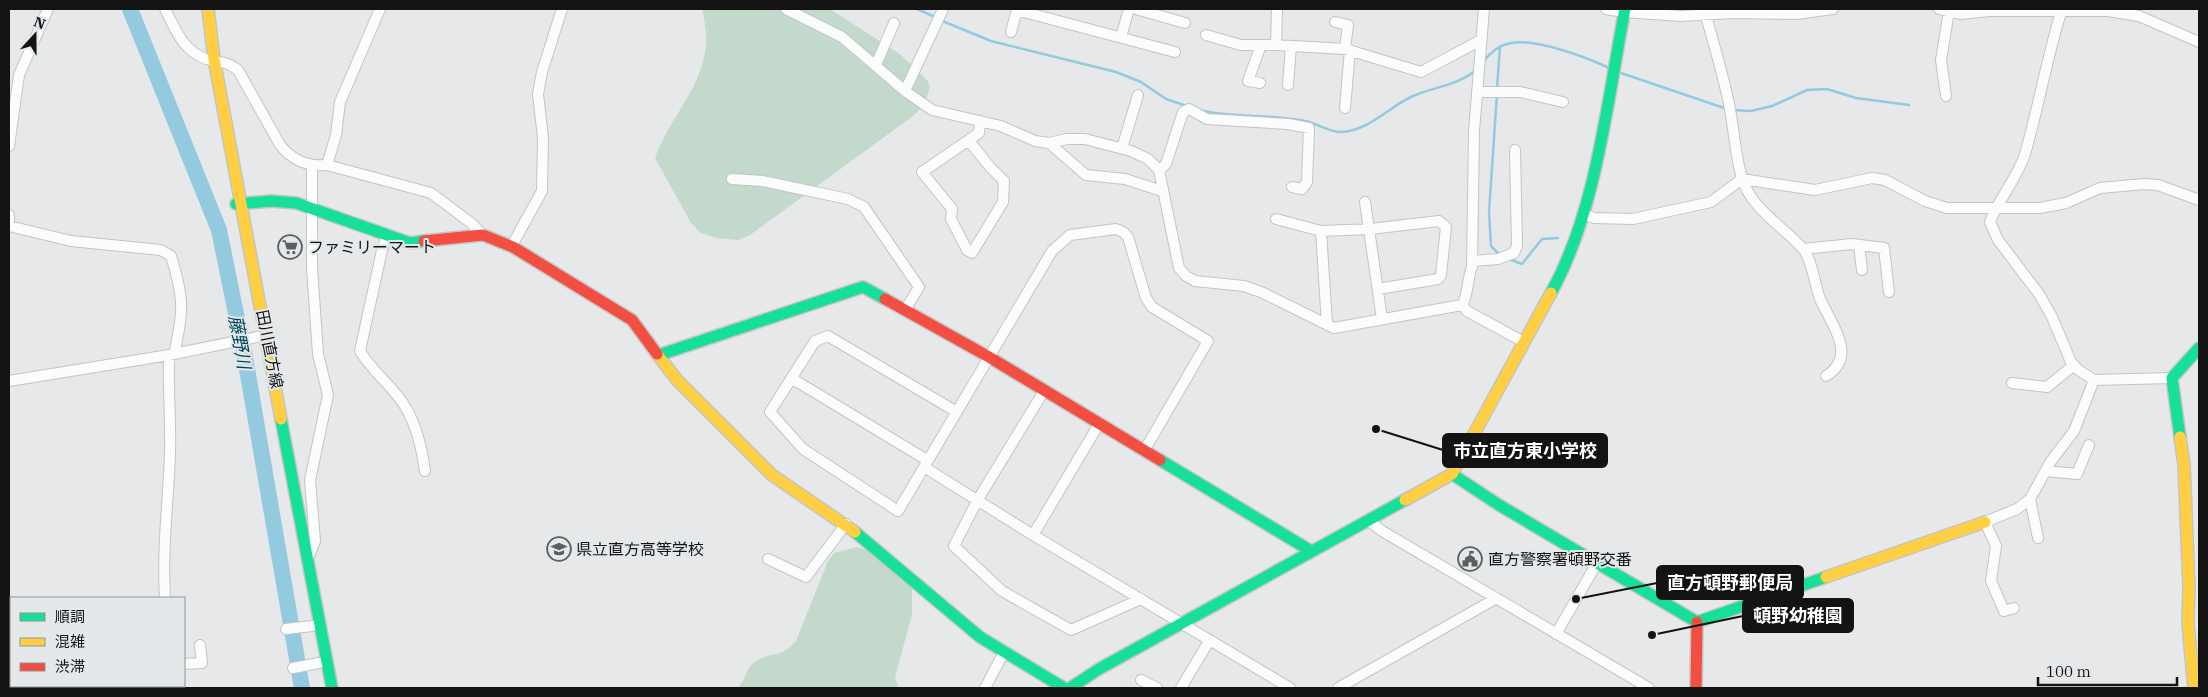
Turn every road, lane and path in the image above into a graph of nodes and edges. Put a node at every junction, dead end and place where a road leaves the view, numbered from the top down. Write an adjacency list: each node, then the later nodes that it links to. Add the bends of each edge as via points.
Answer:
1 (48, 9): 46 (street, via 18,75)
2 (165, 9): 35 (street, via 186,48)
3 (201, 9): 35 (street, 田川直方線)
4 (208, 9): 35 (street, 田川直方線)
5 (380, 9): 52 (street, via 340,102 336,135)
6 (562, 9): 72 (street, via 538,94 543,138 542,191)
7 (786, 9): 36 (street, via 842,37)
8 (943, 9): 39 (street)
9 (1017, 9): 25 (street); 27 (street)
10 (1129, 9): 27 (street)
11 (1136, 9): 24 (street)
12 (1277, 9): 31 (street)
13 (1484, 9): 28 (street)
14 (1606, 9): 18 (street)
15 (1832, 9): 19 (street)
16 (1944, 10): 17 (street, via 1960,14); 42 (street, via 1941,60)
17 (1982, 10): 20 (street)
18 (1624, 11): 21 (street); 64 (street)
19 (1797, 11): 21 (street)
20 (2061, 11): 29 (street, via 2108,11 2139,16); 62 (street, via 2024,156 2012,184)
21 (1706, 16): 56 (street, via 1729,102)
22 (1335, 22): 33 (street, via 1348,25)
23 (894, 23): 36 (street)
24 (1185, 23)
25 (1011, 32)
26 (1206, 35): 30 (street, via 1241,45)
27 (1121, 37): 34 (street)
28 (1481, 40): 33 (street, via 1421,72); 40 (street)
29 (2199, 42)
30 (1261, 45): 31 (street); 37 (street, via 1248,81)
31 (1276, 46): 32 (street)
32 (1291, 46): 33 (street); 38 (street)
33 (1348, 50): 44 (street)
34 (1175, 52)
35 (211, 59): 53 (street, via 228,62 238,70 288,156); 61 (street, 田川直方線)
36 (876, 65): 39 (street)
37 (1260, 83)
38 (1288, 85)
39 (905, 91): 45 (street, via 932,110)
40 (1477, 92): 43 (street, via 1520,92); 75 (street)
41 (1138, 95): 50 (street)
42 (1946, 96)
43 (1563, 102)
44 (1344, 108)
45 (980, 121): 47 (street, via 979,133); 48 (street)
46 (10, 123): 49 (street)
47 (969, 141): 47 (street, via 922,172 952,209 951,219 967,250 972,253 1003,202 1004,181)
48 (1048, 143): 50 (street, via 1085,139); 58 (street, via 1086,175 1125,179)
49 (9, 146)
50 (1122, 148): 54 (street, via 1148,159)
51 (1514, 150): 75 (street, via 1517,246 1514,253 1498,259)
52 (327, 165): 53 (street); 71 (street, via 431,193)
53 (312, 166): 63 (street)
54 (1160, 170): 57 (street, via 1166,164 1183,112 1189,109 1208,119 1310,128 1307,182 1302,189); 58 (street)
55 (732, 179): 80 (street, via 762,181 848,199 864,207 919,287)
56 (1742, 179): 62 (street, via 1815,190 1872,178 1885,180 1947,208); 64 (street, via 1711,202 1633,219 1594,218); 74 (street, via 1772,221)
57 (1292, 187)
58 (1162, 191): 82 (street, via 1175,256 1186,276 1195,281 1244,286)
59 (2199, 200): 62 (street, via 2158,185 2145,184 2100,188 2066,203 2040,208)
60 (1365, 202): 68 (street)
61 (240, 204): 63 (street, via 272,201); 83 (street, 田川直方線)
62 (1996, 207): 89 (street, via 1990,222 1998,240 2039,294)
63 (311, 208): 70 (street); 113 (street, via 318,354 328,395 310,480 314,541)
64 (1584, 214): 84 (street, via 1556,283)
65 (9, 215): 67 (street)
66 (1276, 219): 69 (street)
67 (9, 225): 86 (street, via 71,241 161,250 171,256 182,302 182,316)
68 (1370, 229): 69 (street); 77 (street); 77 (street, via 1439,221 1446,227 1438,279)
69 (1321, 231): 82 (street)
70 (387, 235): 71 (street, via 410,243); 102 (street, via 360,351 368,366 406,407 422,447)
71 (484, 235): 87 (street, via 512,247 632,320)
72 (515, 240)
73 (1859, 245): 74 (street); 76 (street); 78 (street, via 1884,248)
74 (1803, 249): 90 (street, via 1820,300 1841,340 1840,359 1834,372)
75 (1472, 261): 79 (street, via 1466,300)
76 (1862, 270)
77 (1378, 289): 81 (street)
78 (1888, 292)
79 (1462, 305): 81 (street); 84 (street, via 1467,311)
80 (905, 310): 87 (street, via 863,287); 88 (street)
81 (1382, 319): 82 (street, via 1334,328)
82 (1327, 325)
83 (262, 336): 86 (street); 113 (street, 田川直方線)
84 (1524, 342): 104 (street)
85 (2199, 348): 92 (street)
86 (172, 354): 94 (street); 116 (street, via 163,561)
87 (659, 355): 109 (street, via 677,380 772,475)
88 (989, 358): 96 (street); 97 (street); 100 (street, via 1052,251 1061,242 1070,235 1116,229 1123,232 1128,237 1146,298 1152,307 1208,341)
89 (2074, 365): 93 (street); 95 (street, via 2047,387)
90 (1826, 376)
91 (791, 378): 97 (street, via 815,340 828,336); 101 (street); 101 (street, via 770,412 803,449 898,511)
92 (2172, 378): 93 (street); 143 (street, via 2184,464 2188,623)
93 (2094, 380): 103 (street, via 2074,431)
94 (9, 381)
95 (2012, 383)
96 (1044, 391): 98 (street); 106 (street)
97 (956, 412): 101 (street)
98 (1098, 424): 100 (street); 110 (street)
99 (2089, 445): 103 (street, via 2077,474)
100 (1144, 451): 112 (street)
101 (926, 464): 106 (street)
102 (425, 471)
103 (2046, 471): 105 (street)
104 (1452, 474): 107 (street); 115 (street)
105 (2030, 499): 108 (street); 111 (street)
106 (977, 501): 110 (street); 117 (street, via 954,546 1002,591 1071,630)
107 (1369, 520): 112 (street); 118 (street)
108 (1985, 522): 119 (street, via 1996,546 1991,581 2004,612); 120 (street)
109 (846, 524): 114 (street, via 806,578); 127 (street, via 980,637)
110 (1033, 535): 117 (street)
111 (2038, 538)
112 (1311, 551): 121 (street)
113 (304, 558): 122 (street, 田川直方線); 133 (street, 田川直方線)
114 (768, 559)
115 (1596, 563): 120 (street); 124 (street)
116 (165, 597)
117 (1141, 599): 121 (street)
118 (1495, 599): 124 (street); 140 (street)
119 (2014, 608)
120 (1697, 622): 142 (street)
121 (1181, 623): 125 (street); 136 (street)
122 (312, 626): 123 (street); 128 (street, 田川直方線)
123 (286, 629)
124 (1556, 634): 141 (street)
125 (1209, 641): 138 (street); 139 (street)
126 (200, 645): 129 (street, via 202,663)
127 (1004, 652): 134 (street); 135 (street)
128 (318, 663): 130 (street); 132 (street, 田川直方線)
129 (185, 664)
130 (293, 668)
131 (1141, 680): 137 (street)
132 (324, 688)
133 (332, 688)
134 (984, 688)
135 (1064, 688)
136 (1070, 688)
137 (1157, 688)
138 (1181, 688)
139 (1290, 688)
140 (1338, 688)
141 (1649, 688)
142 (1696, 688)
143 (2194, 688)

